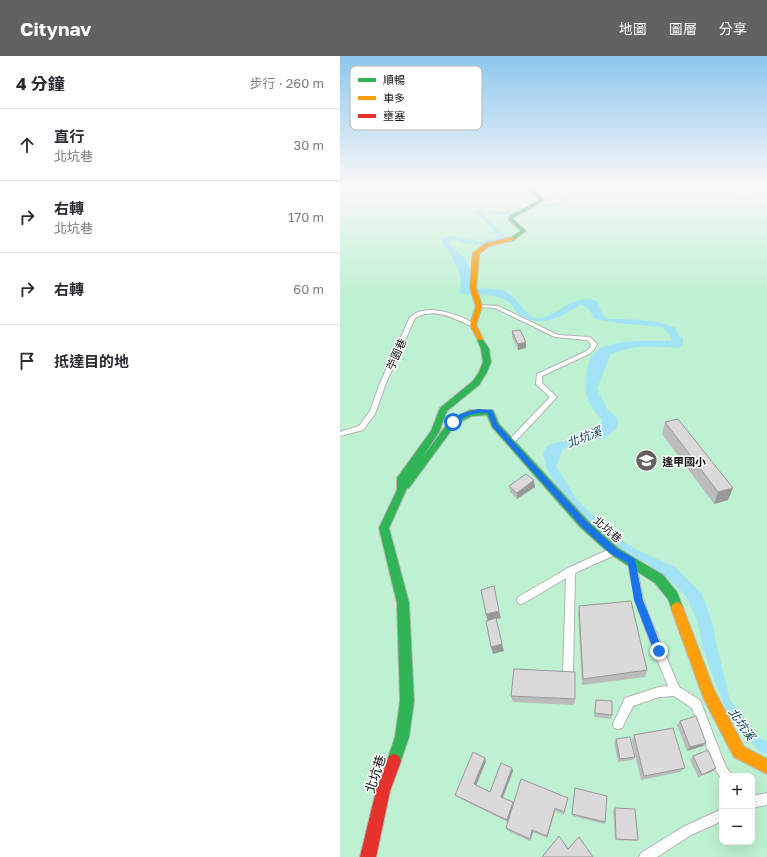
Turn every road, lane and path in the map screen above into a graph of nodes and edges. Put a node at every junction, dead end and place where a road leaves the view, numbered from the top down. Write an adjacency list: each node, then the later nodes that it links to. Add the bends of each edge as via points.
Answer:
1 (514, 222): 2 (street, via 524,232 522,235 484,246 476,253 473,288)
2 (479, 306): 3 (street); 5 (street, via 496,307 557,336 589,339 594,344 587,353 539,375 539,384 554,397)
3 (473, 325): 4 (street, 苧園巷, via 442,313 419,313 413,317 383,383 373,412 361,428); 6 (street, 北坑巷, via 485,350 486,362 483,372 476,383 443,410 435,432 402,478)
4 (340, 434)
5 (511, 442): 6 (street, 北坑巷, via 495,425 490,412 478,410 462,415 453,422); 7 (street, 北坑巷, via 584,524)
6 (402, 490): 19 (street, 北坑巷, via 384,528 403,603 407,701 402,737 383,791)
7 (614, 551): 8 (street, 北坑巷); 9 (street)
8 (632, 561): 12 (street, via 639,600); 14 (street, 北坑巷, via 659,579 673,596 709,694 739,752)
9 (571, 571): 10 (street); 11 (street)
10 (521, 600)
11 (568, 672)
12 (675, 691): 13 (street, via 659,692 629,702); 15 (street, via 696,704)
13 (618, 724)
14 (767, 766)
15 (724, 773)
16 (767, 799): 17 (street)
17 (755, 801)
18 (719, 816): 20 (street, via 687,831)
19 (368, 857)
20 (645, 857)

